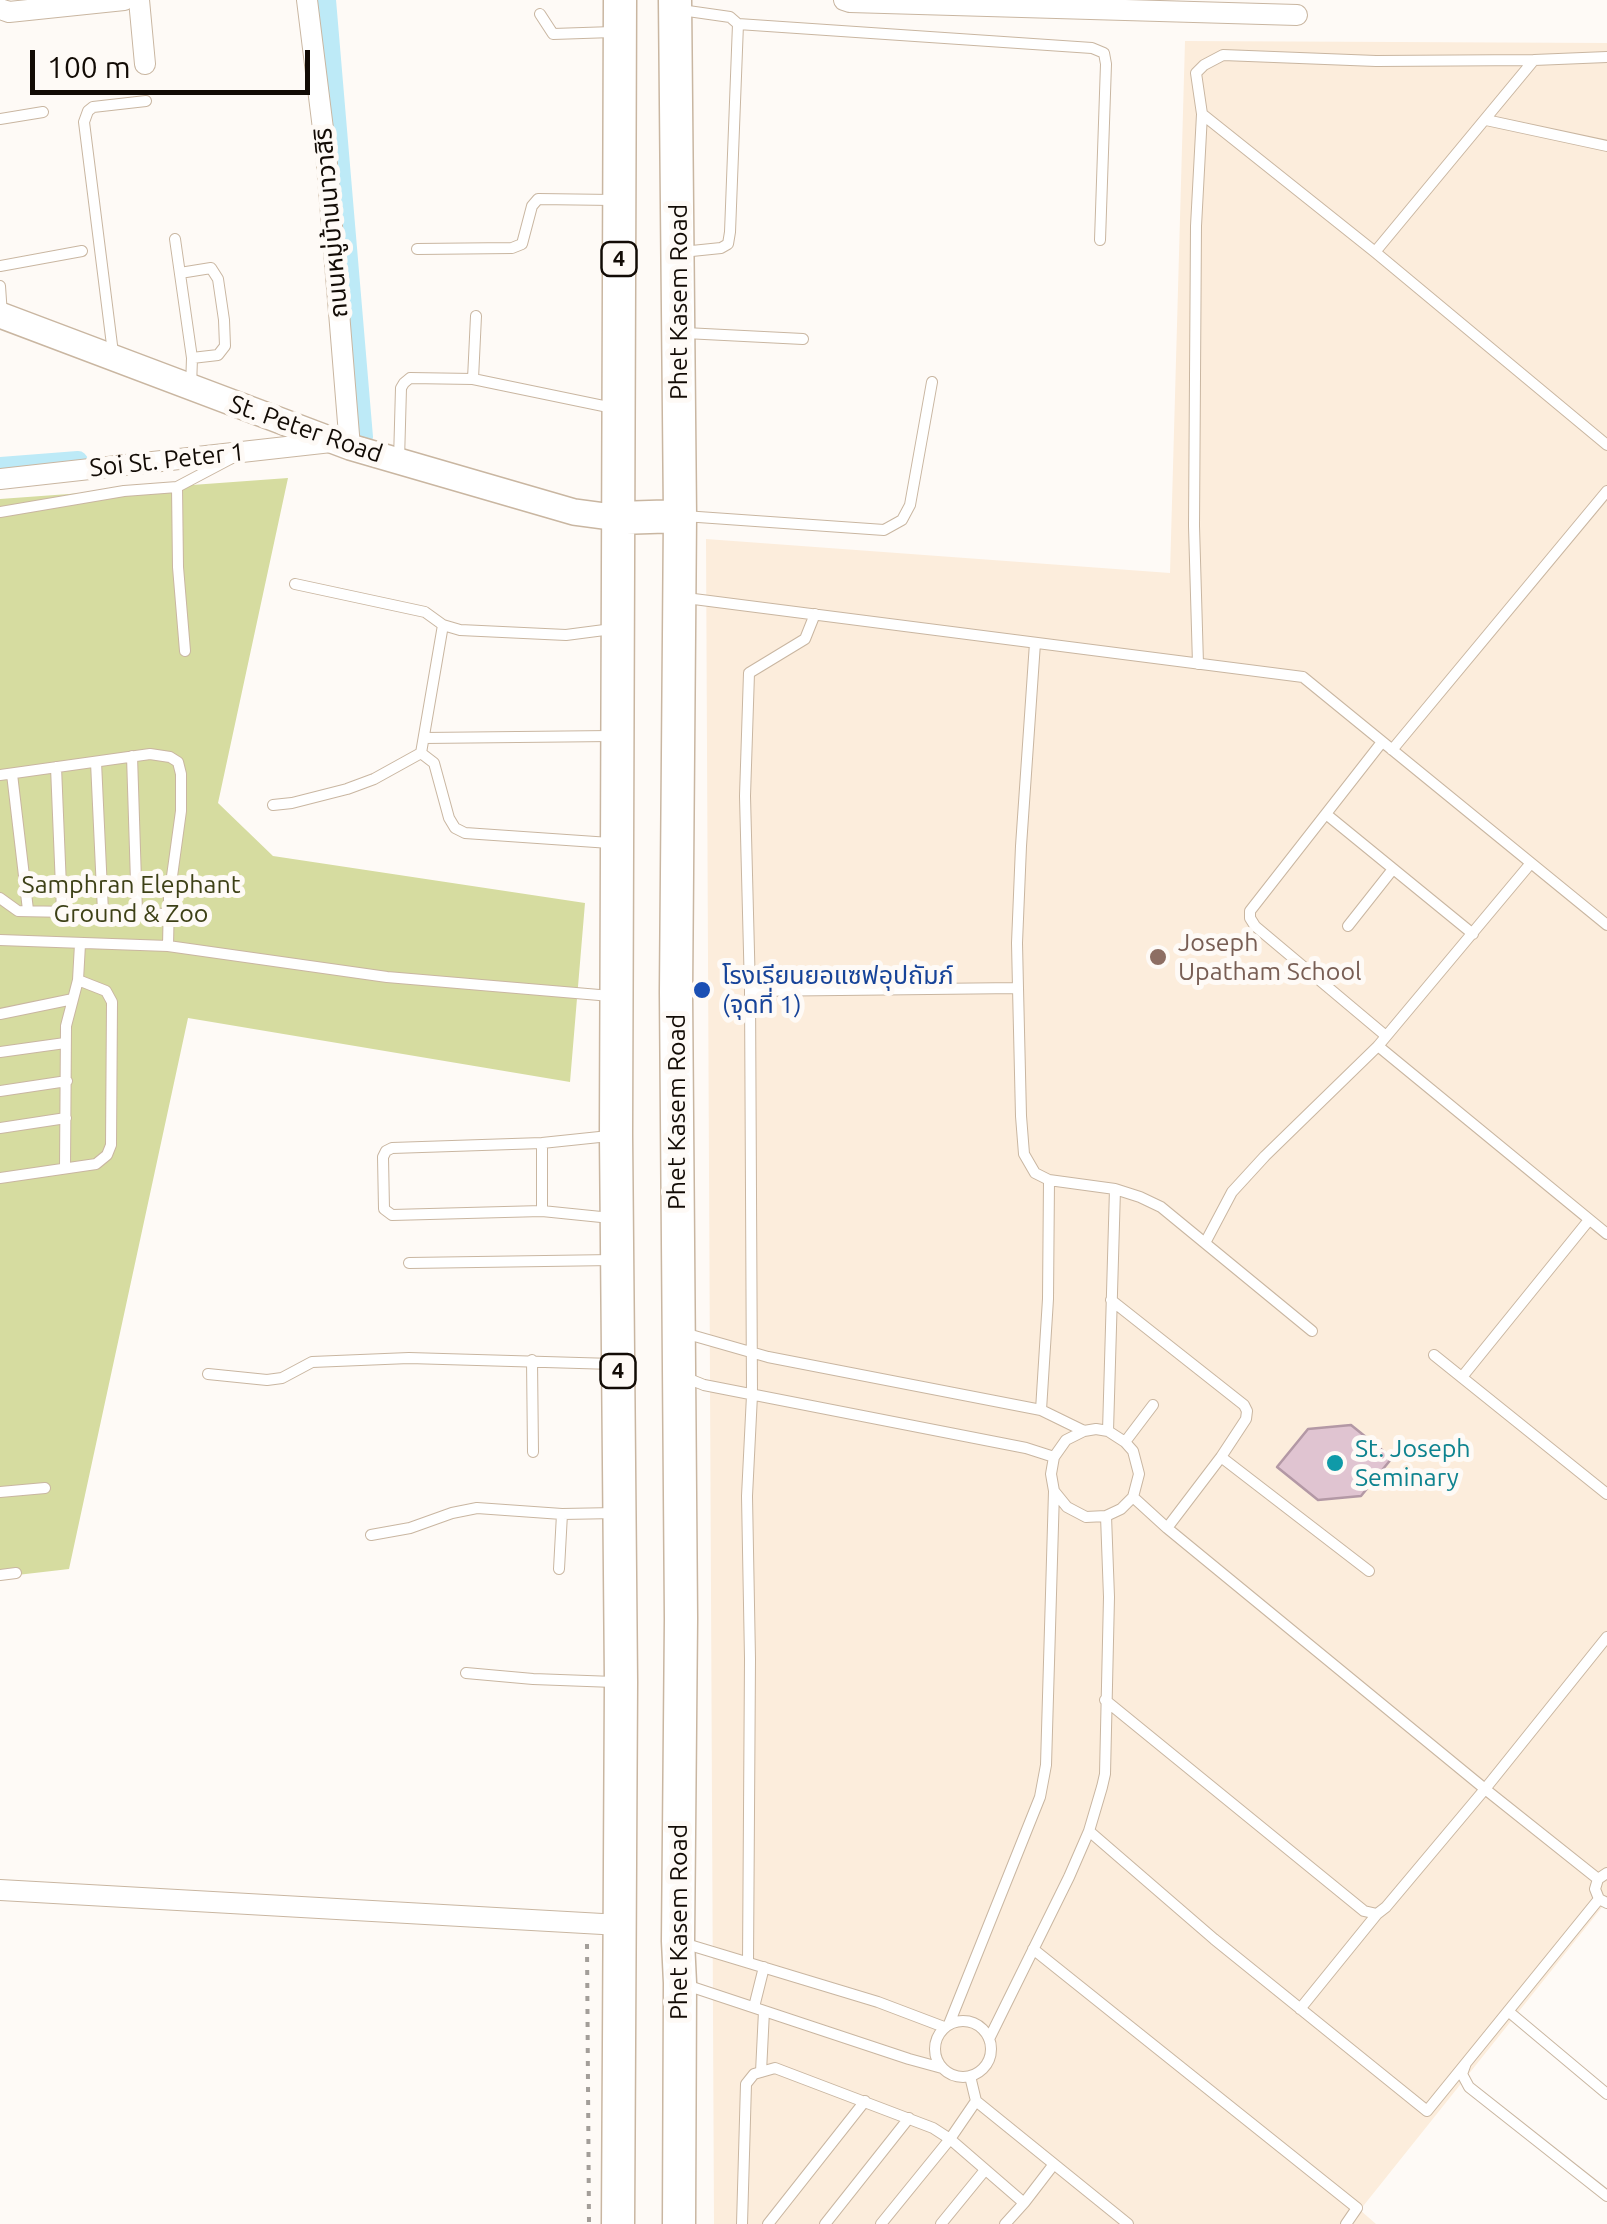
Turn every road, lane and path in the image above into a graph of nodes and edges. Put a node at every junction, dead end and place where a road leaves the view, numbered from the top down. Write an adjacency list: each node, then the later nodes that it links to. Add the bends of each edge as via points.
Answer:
1 (124, 0): 6 (street)
2 (139, 0): 13 (street)
3 (307, 0): 40 (street, ถนนหมู่บ้านนาวาสิริ, via 326,153)
4 (844, 0): 8 (street)
5 (675, 4): 10 (lane); 25 (main road, Phet Kasem Road)
6 (0, 9)
7 (540, 14): 9 (lane, via 552,34)
8 (1297, 15)
9 (620, 16): 20 (main road, 4)
10 (738, 24): 22 (lane, via 1104,54); 25 (lane, via 728,244)
11 (1607, 57): 12 (lane)
12 (1534, 60): 16 (lane, via 1223,55 1196,73); 18 (lane)
13 (145, 64)
14 (146, 100): 35 (lane, via 93,107 84,122)
15 (43, 112): 17 (lane)
16 (1202, 114): 26 (lane); 57 (lane, via 1196,246)
17 (0, 119)
18 (1486, 120): 19 (lane); 26 (lane)
19 (1607, 146)
20 (619, 200): 23 (lane, via 538,199 522,244 512,248); 39 (main road, 4)
21 (175, 239): 28 (lane)
22 (1100, 240)
23 (417, 250)
24 (82, 252): 27 (lane)
25 (679, 252): 32 (main road, Phet Kasem Road)
26 (1375, 252): 41 (lane)
27 (0, 266)
28 (180, 273): 34 (lane); 34 (lane, via 211,268 224,320 218,355)
29 (0, 286): 30 (lane)
30 (1, 315): 35 (street, St. Peter Road)
31 (476, 316): 36 (lane)
32 (679, 333): 33 (lane); 48 (main road, Phet Kasem Road)
33 (803, 339)
34 (192, 358): 38 (lane)
35 (114, 359): 38 (street, St. Peter Road)
36 (473, 379): 39 (lane); 43 (lane, via 404,382)
37 (932, 382): 48 (lane, via 910,506 884,530)
38 (191, 388): 40 (street, St. Peter Road)
39 (618, 410): 49 (main road, 4)
40 (335, 441): 42 (street, Soi St. Peter 1); 43 (street, St. Peter Road)
41 (1607, 445)
42 (247, 451): 44 (street, Soi St. Peter 1); 45 (lane)
43 (398, 461): 49 (street, St. Peter Road, via 574,512)
44 (0, 479)
45 (177, 487): 47 (lane); 56 (lane)
46 (1607, 491): 61 (lane)
47 (0, 512)
48 (680, 516): 49 (main road); 51 (main road, Phet Kasem Road)
49 (620, 518): 54 (main road, 4)
50 (295, 584): 53 (lane, via 425,612)
51 (679, 597): 52 (lane); 113 (main road, Phet Kasem Road)
52 (815, 614): 55 (lane); 86 (lane, via 805,639 749,673)
53 (443, 625): 54 (lane, via 566,636); 59 (lane)
54 (618, 628): 58 (main road, 4)
55 (1035, 643): 57 (lane); 85 (lane)
56 (185, 651)
57 (1198, 664): 60 (lane, via 1303,678)
58 (617, 736): 59 (lane); 69 (main road, 4)
59 (424, 738): 62 (lane)
60 (1382, 742): 61 (lane); 68 (lane)
61 (1392, 750): 70 (lane)
62 (421, 753): 67 (lane, via 347,789); 69 (lane, via 434,764 449,818 465,833)
63 (132, 756): 64 (lane); 76 (lane); 77 (lane, via 170,757 181,774)
64 (96, 762): 65 (lane); 75 (lane)
65 (56, 767): 66 (lane); 74 (lane)
66 (6, 774): 73 (lane)
67 (273, 805)
68 (1326, 814): 71 (lane); 90 (lane, via 1250,918)
69 (616, 843): 87 (main road, 4)
70 (1531, 863): 78 (lane); 80 (lane)
71 (1393, 869): 79 (lane); 80 (lane)
72 (0, 898): 73 (lane)
73 (28, 910): 74 (lane)
74 (62, 911): 75 (lane)
75 (103, 912): 76 (lane)
76 (137, 913): 77 (lane)
77 (170, 914): 83 (lane)
78 (1607, 925)
79 (1348, 926)
80 (1473, 934): 90 (lane)
81 (0, 940): 82 (lane)
82 (80, 944): 83 (lane); 84 (lane)
83 (168, 946): 87 (lane, via 387,978)
84 (78, 980): 88 (lane); 100 (lane, via 106,991 112,1002 111,1145 96,1164)
85 (1018, 988): 86 (lane); 102 (lane, via 1024,1154 1035,1173)
86 (750, 990): 114 (lane)
87 (616, 997): 98 (main road, 4)
88 (73, 1000): 89 (lane); 91 (lane)
89 (0, 1014)
90 (1386, 1036): 92 (lane)
91 (66, 1043): 93 (lane); 94 (lane)
92 (1378, 1046): 106 (lane); 108 (lane, via 1232,1192)
93 (0, 1052)
94 (67, 1081): 95 (lane); 96 (lane)
95 (0, 1091)
96 (66, 1118): 97 (lane); 100 (lane)
97 (0, 1128)
98 (616, 1135): 99 (lane); 105 (main road, 4)
99 (542, 1143): 104 (lane); 104 (lane, via 392,1148 382,1157 384,1209 392,1215)
100 (65, 1168): 101 (lane)
101 (0, 1178)
102 (1049, 1180): 103 (lane); 123 (lane)
103 (1115, 1189): 108 (lane, via 1161,1206); 111 (lane)
104 (542, 1211): 105 (lane)
105 (616, 1218): 109 (main road, 4)
106 (1589, 1220): 107 (lane); 120 (lane)
107 (1607, 1234)
108 (1205, 1243): 112 (lane)
109 (617, 1260): 110 (lane); 117 (main road, 4)
110 (409, 1263)
111 (1111, 1300): 125 (lane); 129 (lane, via 1244,1405 1246,1420)
112 (1312, 1331)
113 (679, 1332): 114 (lane); 119 (main road, Phet Kasem Road)
114 (750, 1352): 121 (lane); 123 (lane)
115 (1434, 1355): 120 (lane)
116 (532, 1360): 117 (lane); 118 (lane, via 312,1362 268,1380); 127 (lane)
117 (618, 1364): 135 (main road, 4)
118 (208, 1374)
119 (678, 1375): 121 (lane); 156 (main road, Phet Kasem Road)
120 (1462, 1377): 133 (lane)
121 (752, 1395): 128 (lane); 158 (lane)
122 (1153, 1405): 126 (lane)
123 (1040, 1410): 124 (lane)
124 (1084, 1431): 125 (lane); 128 (lane)
125 (1108, 1431): 126 (lane)
126 (1126, 1442): 134 (lane, via 1138,1462)
127 (533, 1452)
128 (1054, 1457): 131 (lane)
129 (1221, 1457): 138 (lane); 141 (lane)
130 (45, 1488): 132 (lane)
131 (1054, 1491): 137 (lane, via 1067,1508); 164 (lane, via 1040,1797)
132 (0, 1492)
133 (1607, 1494)
134 (1133, 1497): 137 (lane); 138 (lane)
135 (618, 1513): 136 (lane); 146 (main road, 4)
136 (562, 1514): 139 (lane, via 477,1508); 140 (lane)
137 (1106, 1516): 147 (lane)
138 (1167, 1528): 148 (lane)
139 (371, 1535)
140 (559, 1569)
141 (1369, 1571)
142 (0, 1574): 143 (lane)
143 (16, 1574)
144 (1607, 1637): 148 (lane)
145 (466, 1673): 146 (lane)
146 (620, 1682): 155 (main road, 4)
147 (1105, 1700): 149 (lane, via 1104,1774); 153 (lane, via 1364,1911)
148 (1485, 1789): 150 (lane); 153 (lane)
149 (1089, 1831): 157 (lane); 162 (lane)
150 (1603, 1876): 152 (lane, via 1595,1889)
151 (0, 1890): 154 (street)
152 (1603, 1901): 163 (lane)
153 (1377, 1914): 162 (lane)
154 (587, 1924): 155 (street); 180 (path)
155 (620, 1925): 181 (main road, 4)
156 (678, 1941): 158 (lane); 160 (main road, Phet Kasem Road)
157 (1033, 1949): 165 (lane); 191 (lane, via 1357,2208)
158 (748, 1962): 159 (lane)
159 (764, 1968): 161 (lane); 164 (lane)
160 (680, 1983): 161 (lane); 182 (main road, Phet Kasem Road)
161 (759, 2009): 167 (lane); 168 (lane)
162 (1300, 2009): 166 (lane, via 1427,2112)
163 (1508, 2011): 166 (lane); 170 (lane)
164 (947, 2026): 165 (lane, via 972,2023); 167 (lane, via 935,2042)
165 (989, 2039): 169 (lane, via 988,2062)
166 (1466, 2063): 177 (lane, via 1462,2074 1469,2087)
167 (942, 2068): 169 (lane)
168 (761, 2072): 171 (lane, via 776,2068); 183 (lane, via 746,2084)
169 (970, 2076): 172 (lane)
170 (1607, 2094)
171 (865, 2101): 173 (lane); 184 (lane)
172 (976, 2102): 174 (lane); 175 (lane)
173 (909, 2118): 174 (lane); 185 (lane)
174 (950, 2139): 176 (lane); 186 (lane)
175 (1054, 2164): 178 (lane); 190 (lane)
176 (985, 2170): 178 (lane); 187 (lane)
177 (1607, 2196)
178 (1024, 2203): 179 (lane)
179 (1014, 2214): 188 (lane); 189 (lane)
180 (589, 2224)
181 (618, 2224)
182 (679, 2224)
183 (742, 2224)
184 (768, 2224)
185 (825, 2224)
186 (881, 2224)
187 (940, 2224)
188 (1006, 2224)
189 (1026, 2224)
190 (1128, 2224)
191 (1346, 2224)

